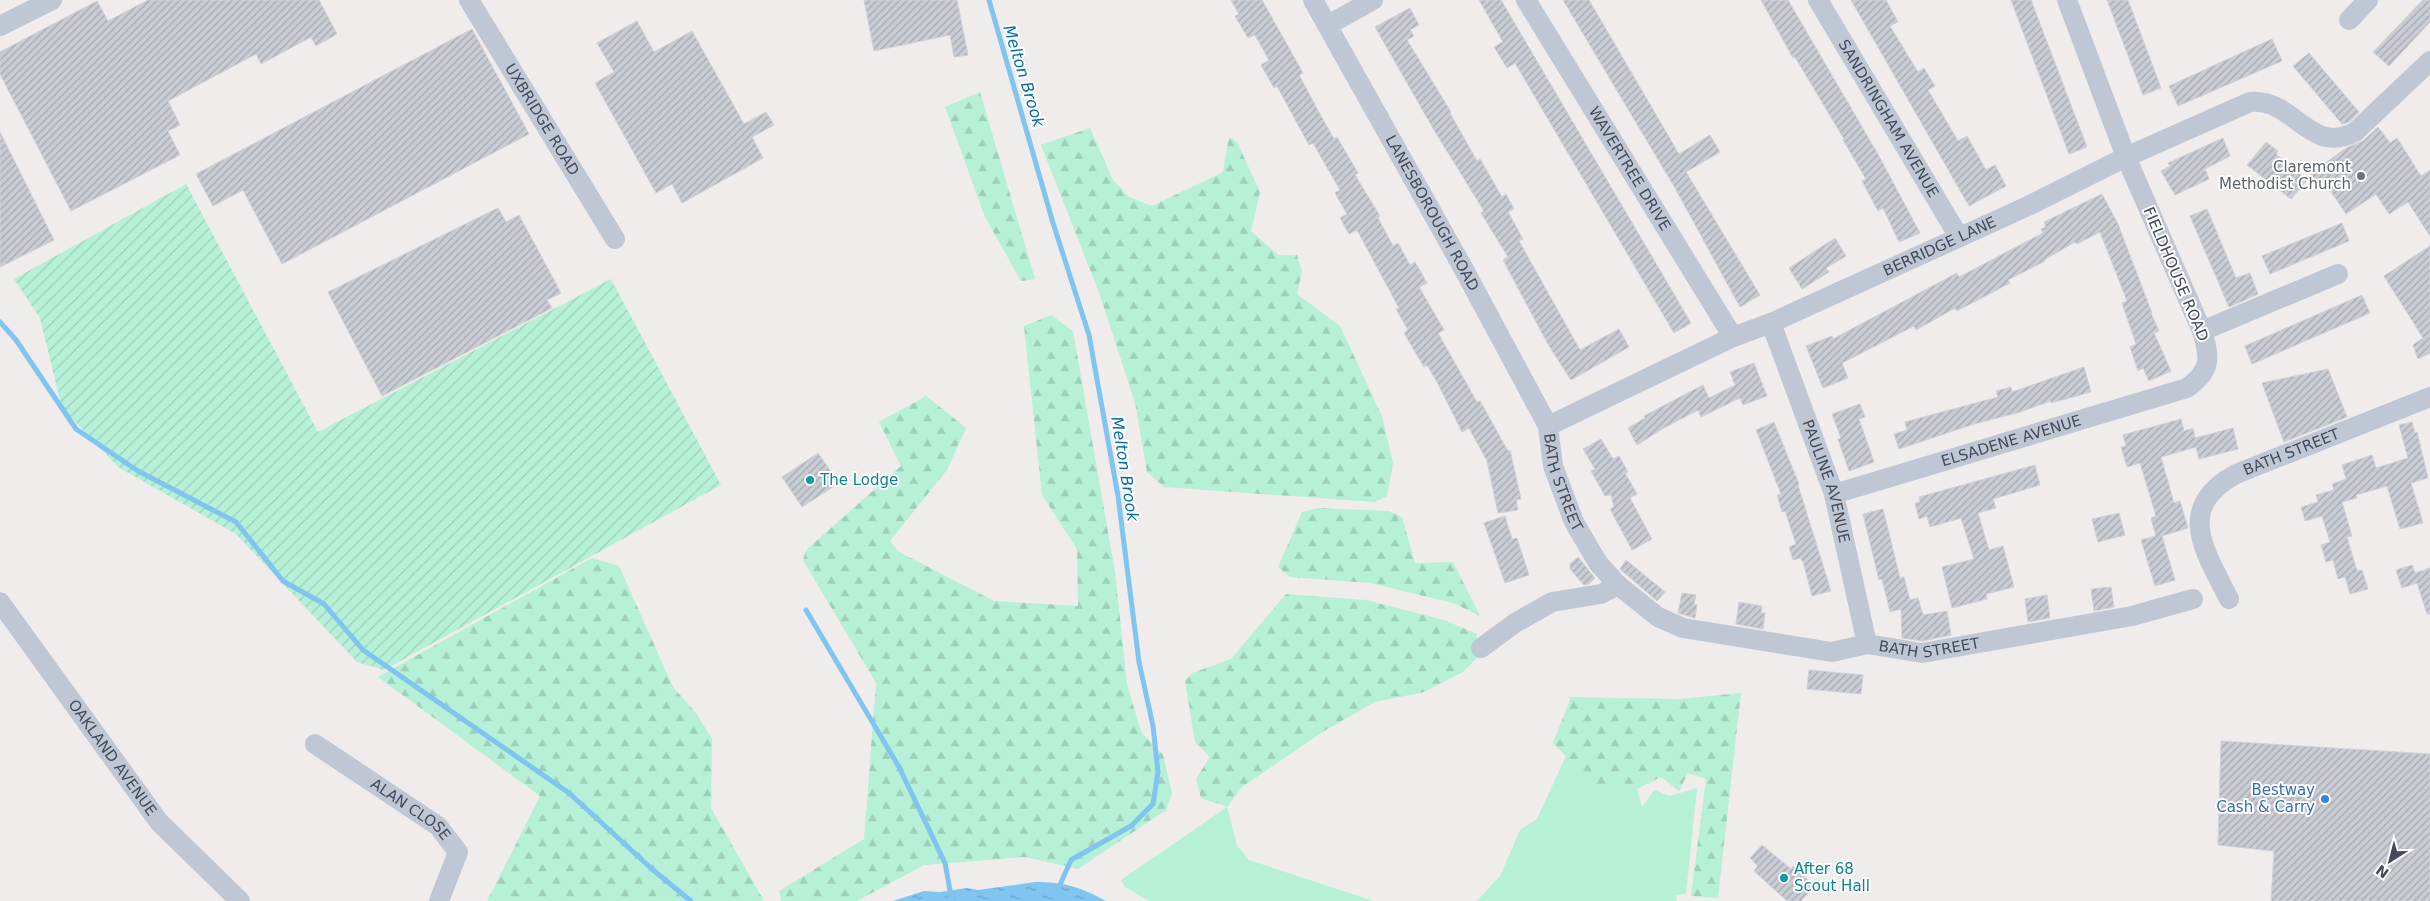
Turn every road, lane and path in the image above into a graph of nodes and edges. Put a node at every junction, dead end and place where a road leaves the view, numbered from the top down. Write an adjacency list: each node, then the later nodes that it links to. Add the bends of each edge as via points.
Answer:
1 (52, 0): 11 (street)
2 (469, 0): 15 (street, UXBRIDGE ROAD)
3 (1313, 0): 10 (street, LANESBOROUGH ROAD)
4 (1372, 0): 10 (street)
5 (1526, 0): 19 (street, WAVERTREE DRIVE)
6 (1818, 0): 14 (street, SANDRINGHAM AVENUE)
7 (2067, 0): 13 (street, FIELDHOUSE ROAD)
8 (2368, 0): 9 (street)
9 (2349, 20)
10 (1328, 25): 22 (street, LANESBOROUGH ROAD)
11 (0, 26)
12 (2430, 62): 13 (street, BERRIDGE LANE, via 2355,132 2342,139 2318,135 2272,104 2262,101 2250,102)
13 (2126, 156): 14 (street, BERRIDGE LANE); 18 (street, FIELDHOUSE ROAD)
14 (1960, 237): 17 (street, BERRIDGE LANE)
15 (615, 238)
16 (2338, 274): 18 (street)
17 (1771, 323): 19 (street, BERRIDGE LANE); 23 (street, PAULINE AVENUE)
18 (2202, 331): 20 (street, FIELDHOUSE ROAD, via 2208,352 2206,368 2199,379)
19 (1733, 338): 22 (street, BERRIDGE LANE)
20 (2187, 388): 23 (street, ELSADENE AVENUE)
21 (2430, 398): 25 (street, BATH STREET, via 2219,483 2208,494 2200,512 2200,537)
22 (1548, 426): 24 (street, BATH STREET, via 1553,466 1574,522 1598,563)
23 (1834, 494): 28 (street, PAULINE AVENUE)
24 (1618, 585): 28 (street, BATH STREET, via 1658,617 1683,628 1832,652); 29 (street, via 1601,594 1552,602)
25 (2229, 598)
26 (2192, 599): 28 (street, BATH STREET, via 2132,616 1922,653)
27 (0, 602): 31 (street, OAKLAND AVENUE, via 159,822)
28 (1867, 644)
29 (1481, 648)
30 (315, 744): 32 (street, ALAN CLOSE, via 438,826 458,852)
31 (240, 901)
32 (439, 901)

